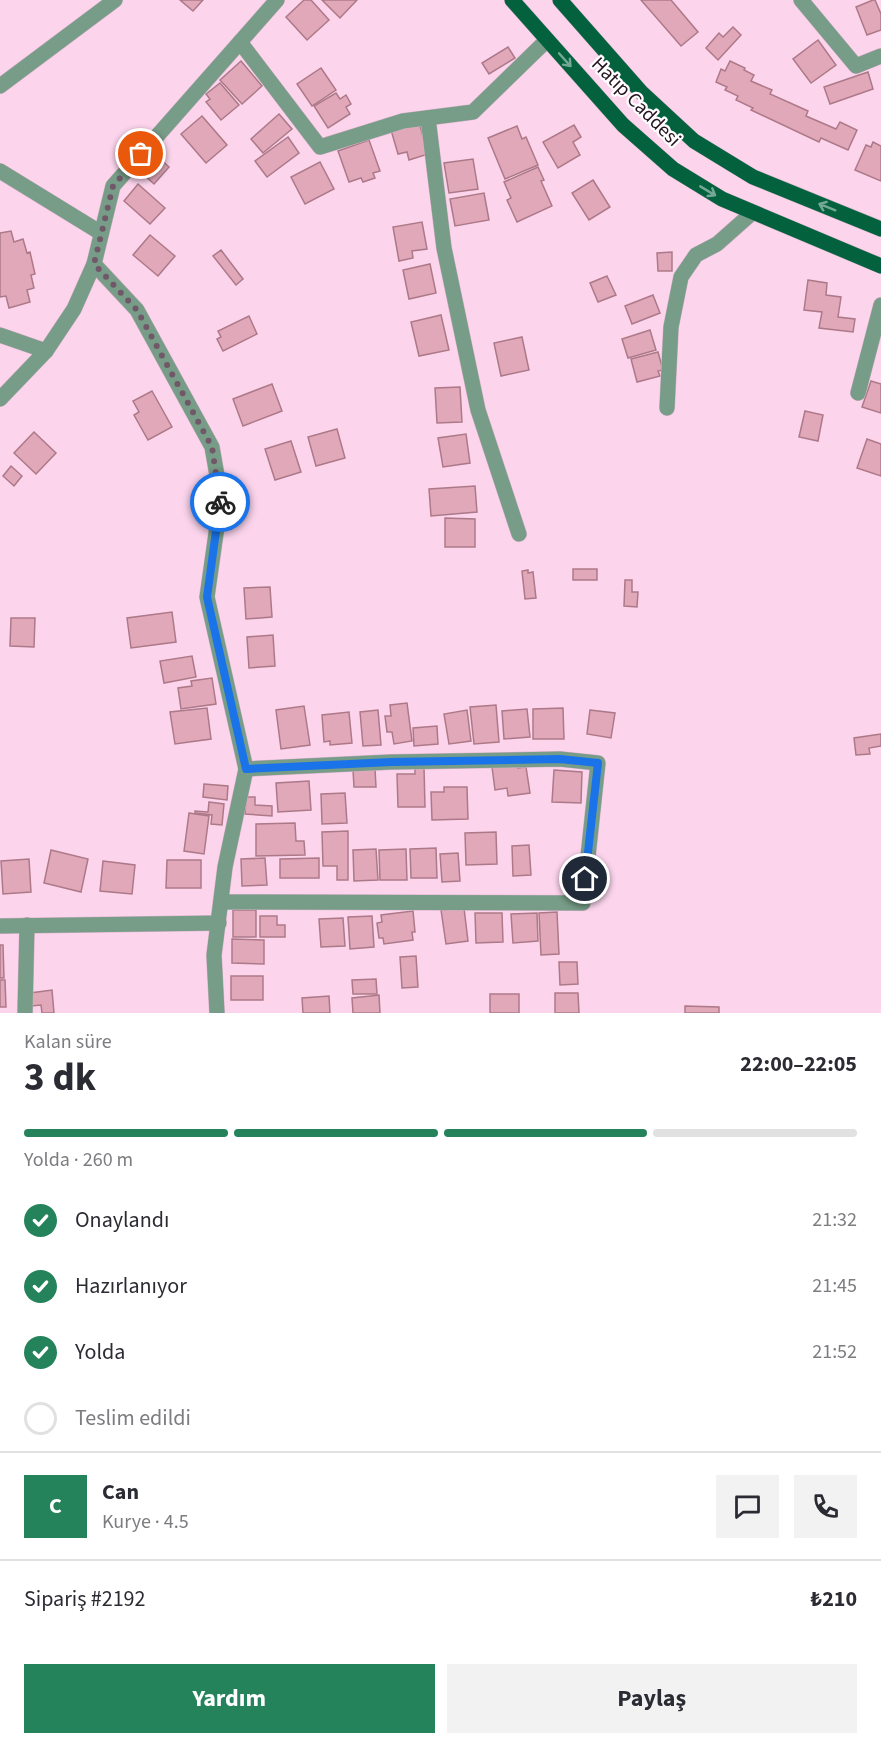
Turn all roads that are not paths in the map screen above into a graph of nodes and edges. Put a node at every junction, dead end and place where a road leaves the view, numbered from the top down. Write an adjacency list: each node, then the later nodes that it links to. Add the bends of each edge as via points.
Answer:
1 (115, 0): 9 (street)
2 (277, 0): 7 (street)
3 (512, 0): 6 (main road, Hatıp Caddesi)
4 (560, 0): 13 (main road, Hatıp Caddesi, one-way to 4, via 753,177 694,141 641,92)
5 (801, 0): 8 (street, via 856,66)
6 (547, 40): 10 (street, via 473,112); 12 (main road, Hatıp Caddesi, one-way to 12, via 623,125 673,169)
7 (240, 42): 10 (street, via 320,147 403,121); 14 (street, via 113,186)
8 (881, 56)
9 (0, 86)
10 (428, 118): 23 (street, via 444,248 476,398)
11 (0, 171): 14 (street)
12 (752, 213): 16 (main road, Hatıp Caddesi); 22 (street, via 717,244 696,255 681,278 671,327)
13 (881, 229)
14 (101, 233): 15 (street)
15 (94, 264): 19 (street, via 74,309); 24 (street, via 137,310 212,447 221,498 207,597)
16 (881, 266)
17 (881, 305): 20 (street)
18 (0, 335): 19 (street)
19 (46, 351): 21 (street)
20 (858, 393)
21 (0, 399)
22 (667, 408)
23 (519, 534)
24 (246, 769): 25 (street); 25 (street, via 560,759 598,763 583,903)
25 (221, 903): 26 (street)
26 (219, 923): 27 (street); 30 (street, via 214,955)
27 (27, 925): 28 (street); 29 (street)
28 (0, 926)
29 (26, 1013)
30 (217, 1013)

